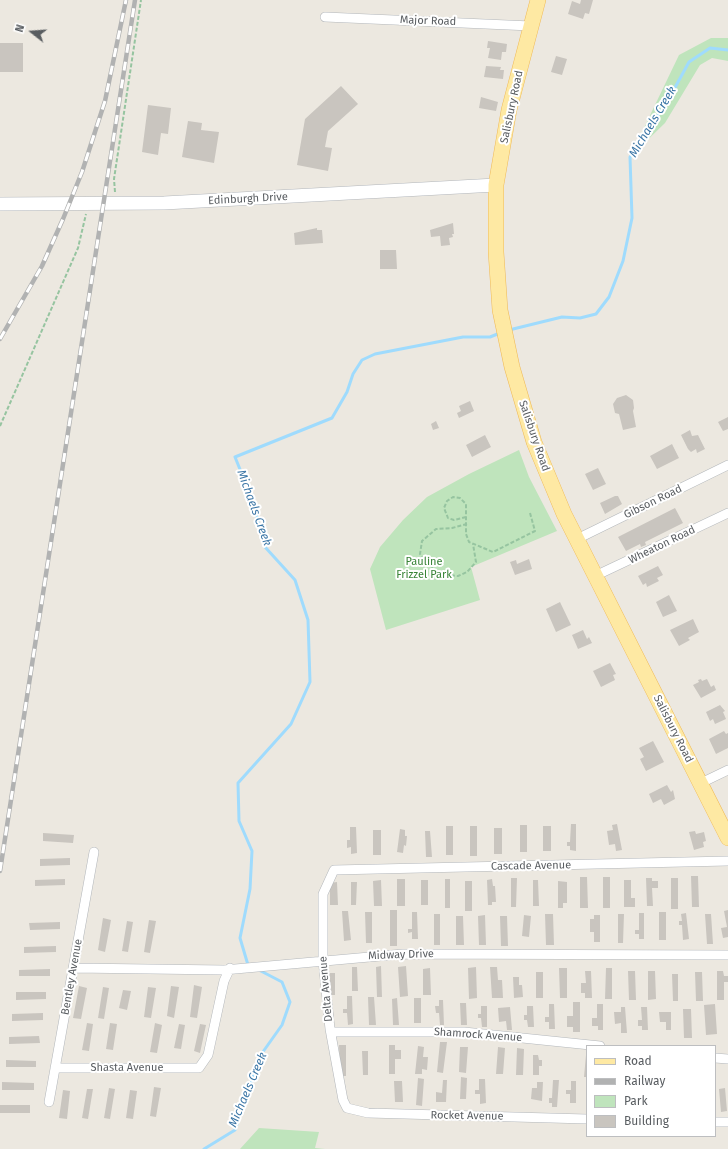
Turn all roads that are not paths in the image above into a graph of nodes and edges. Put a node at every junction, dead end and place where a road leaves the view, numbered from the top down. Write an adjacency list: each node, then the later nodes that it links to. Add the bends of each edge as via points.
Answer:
1 (538, 0): 3 (main road, Salisbury Road)
2 (325, 17): 3 (street, Major Road)
3 (531, 26): 4 (main road, Salisbury Road, via 509,110)
4 (496, 185): 5 (street, Edinburgh Drive, via 119,204); 8 (main road, Salisbury Road, via 496,252 500,310 512,367 534,442 564,514)
5 (0, 204)
6 (728, 465): 8 (street, Gibson Road)
7 (728, 513): 9 (street, Wheaton Road)
8 (578, 539): 9 (main road, Salisbury Road)
9 (596, 576): 11 (main road, Salisbury Road)
10 (728, 770): 11 (street)
11 (701, 783): 12 (main road, Salisbury Road)
12 (728, 838)
13 (94, 852): 18 (street, Bentley Avenue)
14 (728, 861): 15 (street, Cascade Avenue)
15 (334, 870): 17 (street, Delta Avenue, via 323,894)
16 (728, 955): 17 (street, Midway Drive, via 403,954)
17 (323, 960): 19 (street, Midway Drive); 20 (street, Delta Avenue)
18 (74, 968): 19 (street, Midway Drive); 24 (street, Bentley Avenue)
19 (230, 968): 24 (street, Shasta Avenue, via 224,981 208,1055 198,1068)
20 (331, 1032): 21 (street, Shamrock Avenue, via 464,1032); 26 (street, Delta Avenue, via 343,1100)
21 (590, 1045)
22 (716, 1058): 23 (street)
23 (728, 1059)
24 (56, 1068): 25 (street, Bentley Avenue)
25 (49, 1102)
26 (347, 1108): 27 (street, Rocket Avenue, via 368,1113)
27 (586, 1119)
28 (716, 1122): 29 (street)
29 (728, 1122)

